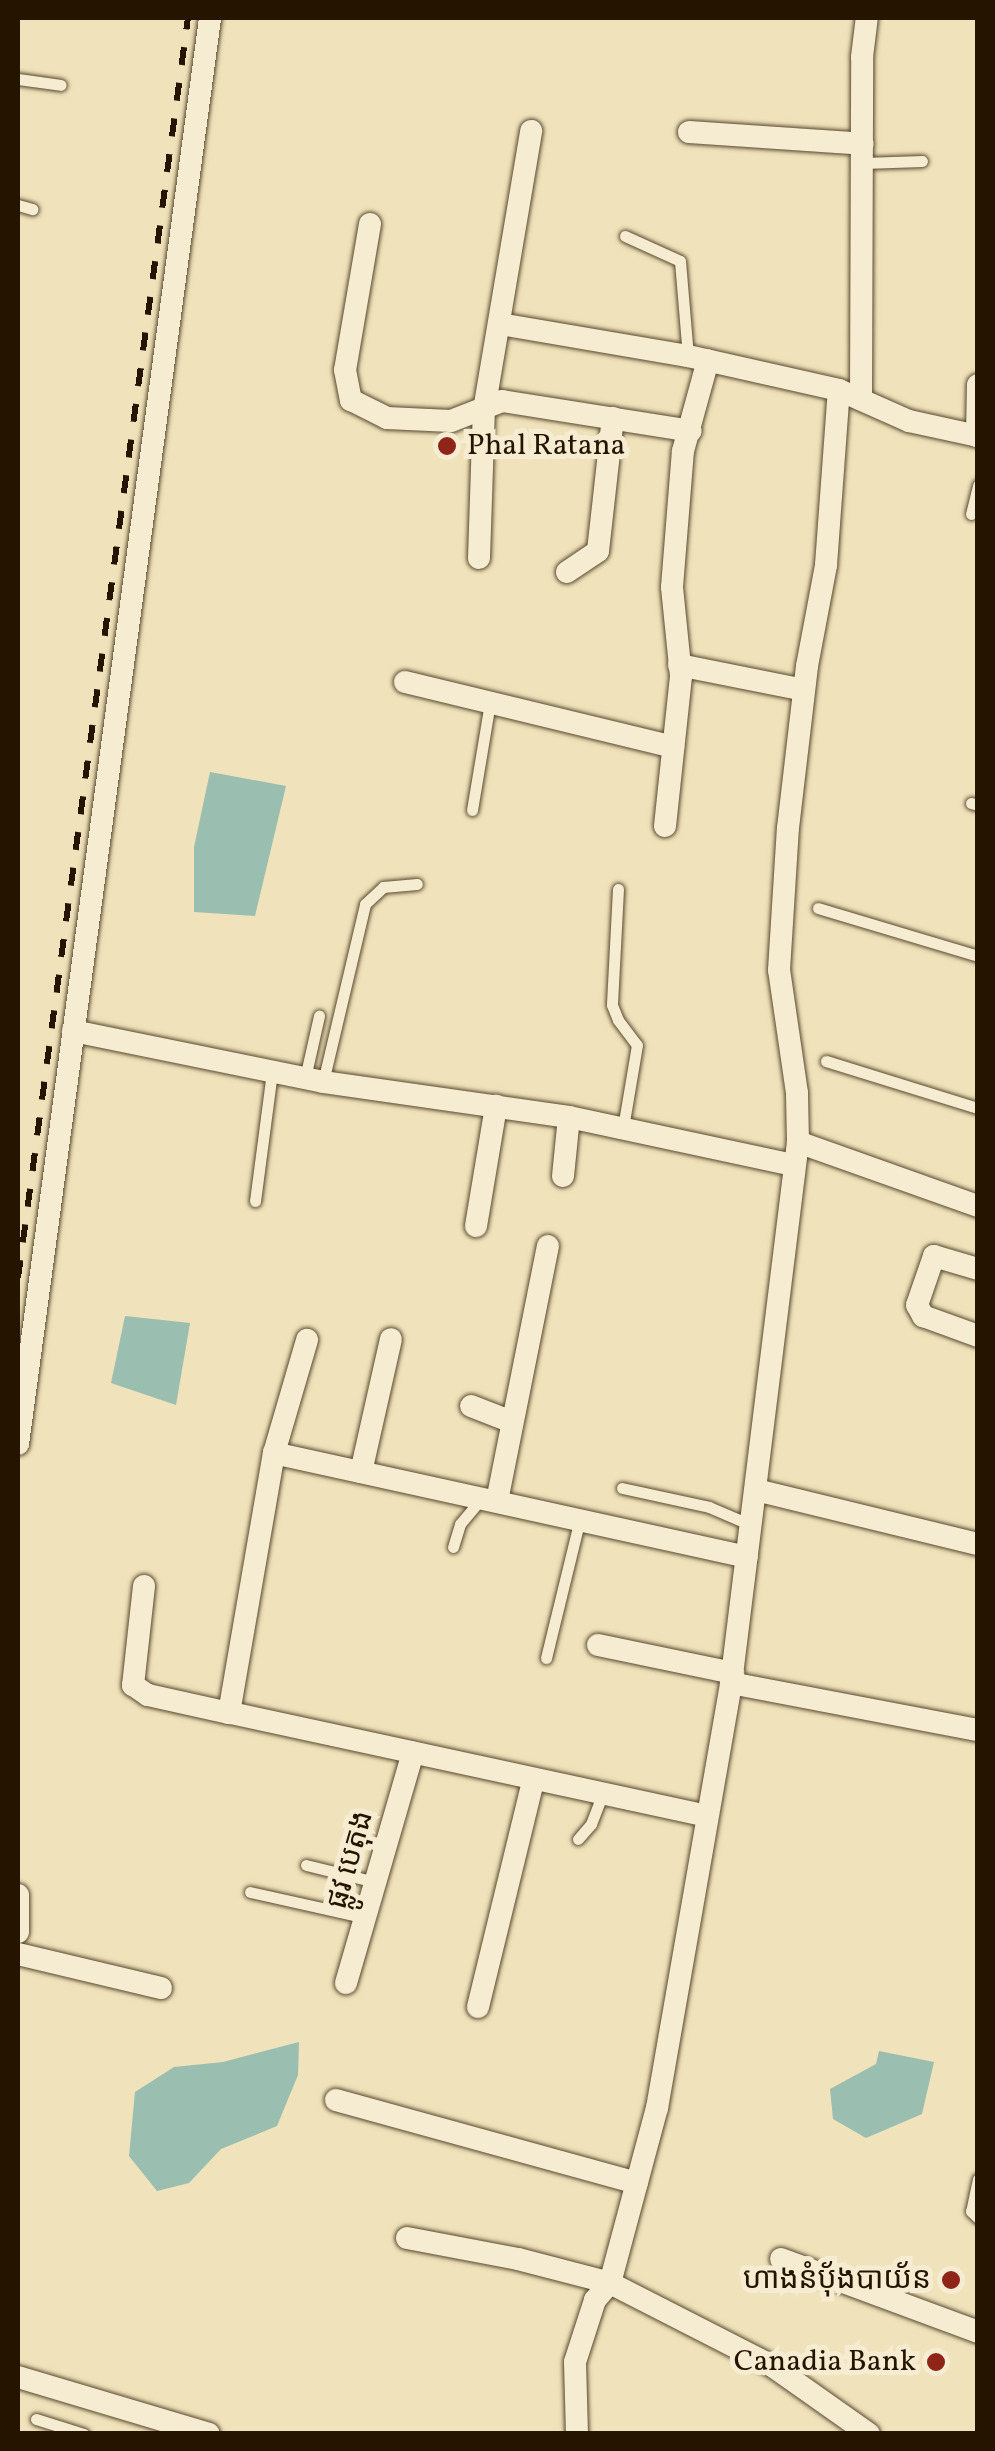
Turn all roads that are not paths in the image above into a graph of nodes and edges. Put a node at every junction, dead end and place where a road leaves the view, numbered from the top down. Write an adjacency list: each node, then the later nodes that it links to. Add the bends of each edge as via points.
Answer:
1 (210, 18): 38 (street)
2 (867, 18): 7 (street)
3 (18, 79): 4 (lane)
4 (60, 85)
5 (530, 131): 13 (street)
6 (689, 132): 7 (street)
7 (863, 154): 8 (lane); 17 (street)
8 (922, 162)
9 (18, 206): 10 (lane)
10 (32, 209)
11 (370, 224): 18 (street, via 344,370 351,400 387,418 451,421)
12 (625, 236): 14 (lane, via 680,260)
13 (500, 324): 14 (street); 18 (street)
14 (698, 358): 16 (street); 20 (street)
15 (978, 385): 21 (street)
16 (839, 390): 17 (street); 28 (street, via 826,565)
17 (862, 399): 21 (street, via 908,420)
18 (484, 410): 19 (street, via 502,400); 24 (street)
19 (613, 418): 20 (street); 25 (street, via 598,551)
20 (691, 431): 26 (street, via 682,451 672,588)
21 (977, 436)
22 (978, 484): 23 (lane)
23 (972, 514)
24 (479, 558)
25 (567, 572)
26 (680, 665): 28 (street); 30 (street)
27 (405, 682): 29 (street)
28 (804, 690): 46 (street, via 779,970)
29 (490, 703): 30 (street); 31 (lane)
30 (673, 747): 32 (street)
31 (472, 810)
32 (665, 826)
33 (418, 884): 41 (lane, via 383,888 365,904)
34 (618, 888): 45 (lane, via 612,1005 638,1045)
35 (818, 908): 36 (lane)
36 (978, 956)
37 (319, 1016): 41 (lane)
38 (74, 1031): 40 (street); 59 (street)
39 (826, 1061): 43 (lane)
40 (272, 1071): 41 (street); 49 (lane)
41 (314, 1080): 42 (street)
42 (496, 1106): 44 (street); 51 (street)
43 (978, 1108)
44 (569, 1116): 45 (street); 48 (street)
45 (623, 1128): 47 (street)
46 (798, 1142): 47 (street); 50 (street)
47 (792, 1165): 63 (street)
48 (563, 1176)
49 (255, 1201)
50 (978, 1206)
51 (476, 1226)
52 (548, 1246): 58 (street)
53 (978, 1270): 54 (street, via 934,1256 917,1305 923,1316)
54 (978, 1336)
55 (391, 1339): 61 (street)
56 (307, 1340): 60 (street)
57 (471, 1406): 58 (street)
58 (512, 1422): 64 (street)
59 (18, 1444)
60 (274, 1453): 61 (street); 74 (street)
61 (361, 1472): 64 (street)
62 (622, 1488): 66 (lane, via 709,1507)
63 (756, 1490): 66 (street); 67 (street)
64 (489, 1499): 65 (street); 68 (lane, via 460,1524)
65 (580, 1520): 69 (street); 72 (lane)
66 (751, 1525): 69 (street)
67 (978, 1544)
68 (453, 1547)
69 (746, 1557): 73 (street)
70 (144, 1586): 74 (street, via 133,1685 148,1695)
71 (598, 1645): 73 (street)
72 (546, 1658)
73 (732, 1678): 75 (street); 79 (street)
74 (229, 1712): 76 (street)
75 (978, 1730)
76 (412, 1753): 77 (street); 82 (street, ផ្លូវ បេតុង)
77 (533, 1782): 78 (street); 90 (street)
78 (602, 1795): 79 (street); 80 (lane)
79 (708, 1816): 93 (street)
80 (578, 1840)
81 (306, 1865): 82 (lane)
82 (376, 1882): 85 (street, ផ្លូវ បេតុង)
83 (250, 1892): 85 (lane)
84 (18, 1895): 86 (street)
85 (366, 1918): 88 (street, ផ្លូវ បេតុង)
86 (18, 1932)
87 (18, 1954): 89 (street)
88 (346, 1983)
89 (160, 1988)
90 (478, 2007)
91 (336, 2100): 93 (street)
92 (978, 2178): 94 (lane, via 971,2211)
93 (637, 2183): 97 (street)
94 (978, 2218)
95 (406, 2238): 97 (street)
96 (781, 2258): 98 (street)
97 (610, 2283): 103 (street, via 595,2300 575,2362); 104 (street, via 774,2367)
98 (978, 2332)
99 (18, 2377): 102 (street)
100 (36, 2419): 101 (lane)
101 (84, 2434)
102 (209, 2434)
103 (576, 2434)
104 (869, 2434)

